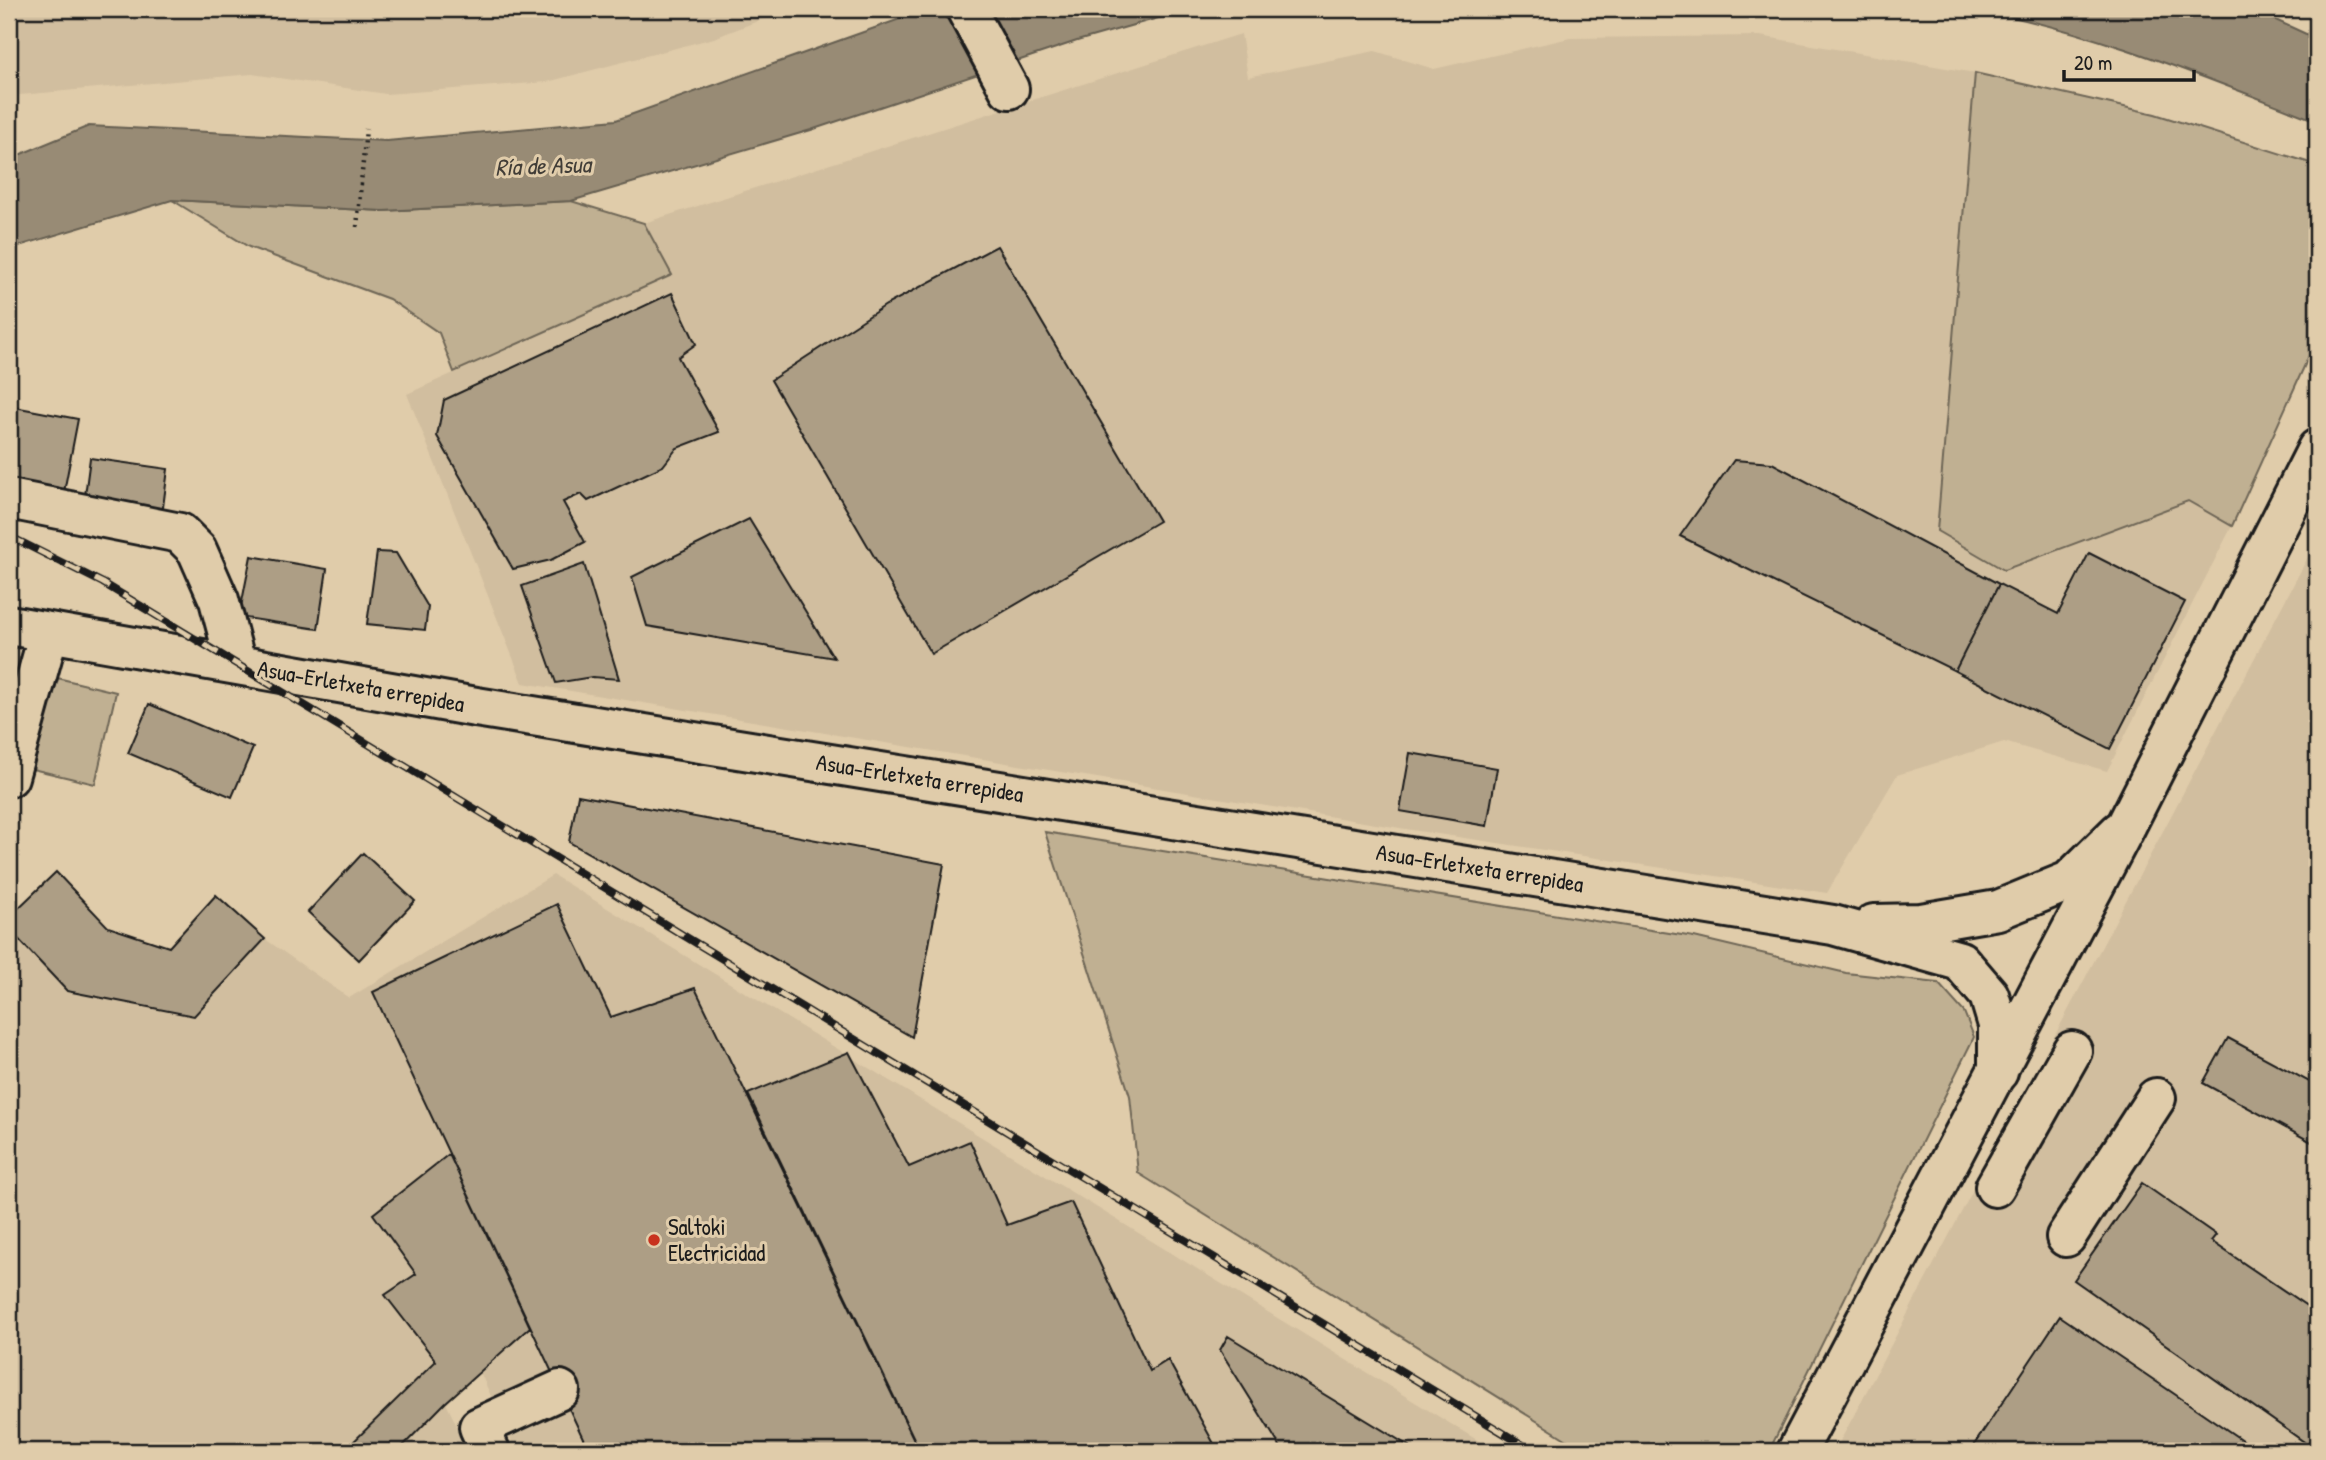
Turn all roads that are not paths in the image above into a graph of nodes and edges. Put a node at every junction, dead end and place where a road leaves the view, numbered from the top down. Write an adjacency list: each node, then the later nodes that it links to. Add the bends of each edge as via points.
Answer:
1 (966, 9): 2 (street)
2 (1009, 89)
3 (2317, 449): 9 (street)
4 (9, 499): 7 (street, via 180,533 197,550 219,600)
5 (9, 625): 6 (street, Asua-Erletxeta errepidea)
6 (50, 632): 7 (street, Asua-Erletxeta errepidea); 8 (street)
7 (236, 664): 10 (street, Asua-Erletxeta errepidea, via 489,709)
8 (9, 777)
9 (2126, 826): 10 (street, via 2069,881 1998,910 1916,924); 12 (street)
10 (1833, 925): 12 (street, via 1961,961 1989,995 1998,1025)
11 (2072, 1051): 14 (street)
12 (1998, 1072): 18 (street)
13 (2156, 1098): 15 (street)
14 (1995, 1187)
15 (2066, 1237)
16 (560, 1390): 17 (street, via 479,1427)
17 (490, 1451)
18 (1797, 1451)

